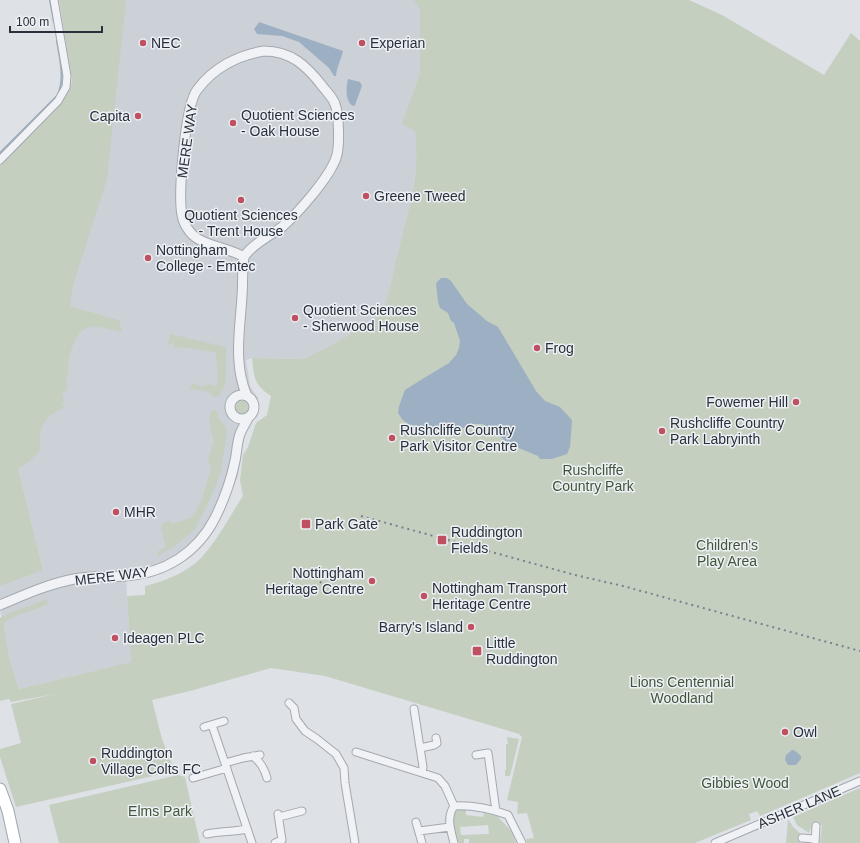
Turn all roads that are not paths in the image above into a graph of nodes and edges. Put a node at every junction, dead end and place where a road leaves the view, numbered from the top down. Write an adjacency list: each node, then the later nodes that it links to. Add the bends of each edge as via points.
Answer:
1 (54, 0): 2 (street, via 67,76 66,87 58,101)
2 (0, 160)
3 (244, 257): 3 (street, MERE WAY, via 235,251 203,242 184,224 181,207 185,137 193,98 204,82 238,57 264,50 274,51 290,56 301,64 335,104 338,151 333,167 304,205 284,225 254,246); 4 (street, via 238,342)
4 (240, 377): 5 (street); 6 (street)
5 (247, 396): 6 (street); 8 (street, via 254,406)
6 (235, 397): 7 (street, via 230,410)
7 (236, 418): 8 (street); 9 (street, MERE WAY)
8 (248, 418): 9 (street, MERE WAY)
9 (240, 434): 10 (street, MERE WAY, via 230,480 215,519 198,544 181,558 146,573 83,578 54,584)
10 (0, 605)
11 (289, 703): 40 (street, via 294,708 296,719 302,728 336,754 344,768)
12 (414, 709): 17 (street)
13 (224, 720): 14 (street)
14 (212, 725): 15 (street); 20 (street)
15 (204, 727)
16 (436, 738): 17 (street, via 437,743 434,745)
17 (420, 748): 21 (street)
18 (356, 752): 21 (street)
19 (476, 755): 28 (street, via 488,753)
20 (226, 766): 22 (street); 23 (street, via 257,755); 32 (street)
21 (422, 772): 26 (street, via 438,778 446,786)
22 (193, 778)
23 (266, 778)
24 (860, 782): 44 (street, ASHER LANE)
25 (0, 789): 38 (main road)
26 (454, 806): 28 (street); 31 (street, via 450,816)
27 (302, 811): 37 (street, via 277,820)
28 (496, 811): 43 (street, via 508,815)
29 (416, 822): 33 (street)
30 (816, 826): 36 (street)
31 (450, 827): 33 (street); 42 (street)
32 (247, 829): 34 (street); 39 (street)
33 (419, 831): 41 (street)
34 (207, 834)
35 (802, 838): 36 (street)
36 (815, 841)
37 (281, 842)
38 (15, 843)
39 (252, 843)
40 (355, 843)
41 (422, 843)
42 (454, 843)
43 (522, 843)
44 (715, 843)

